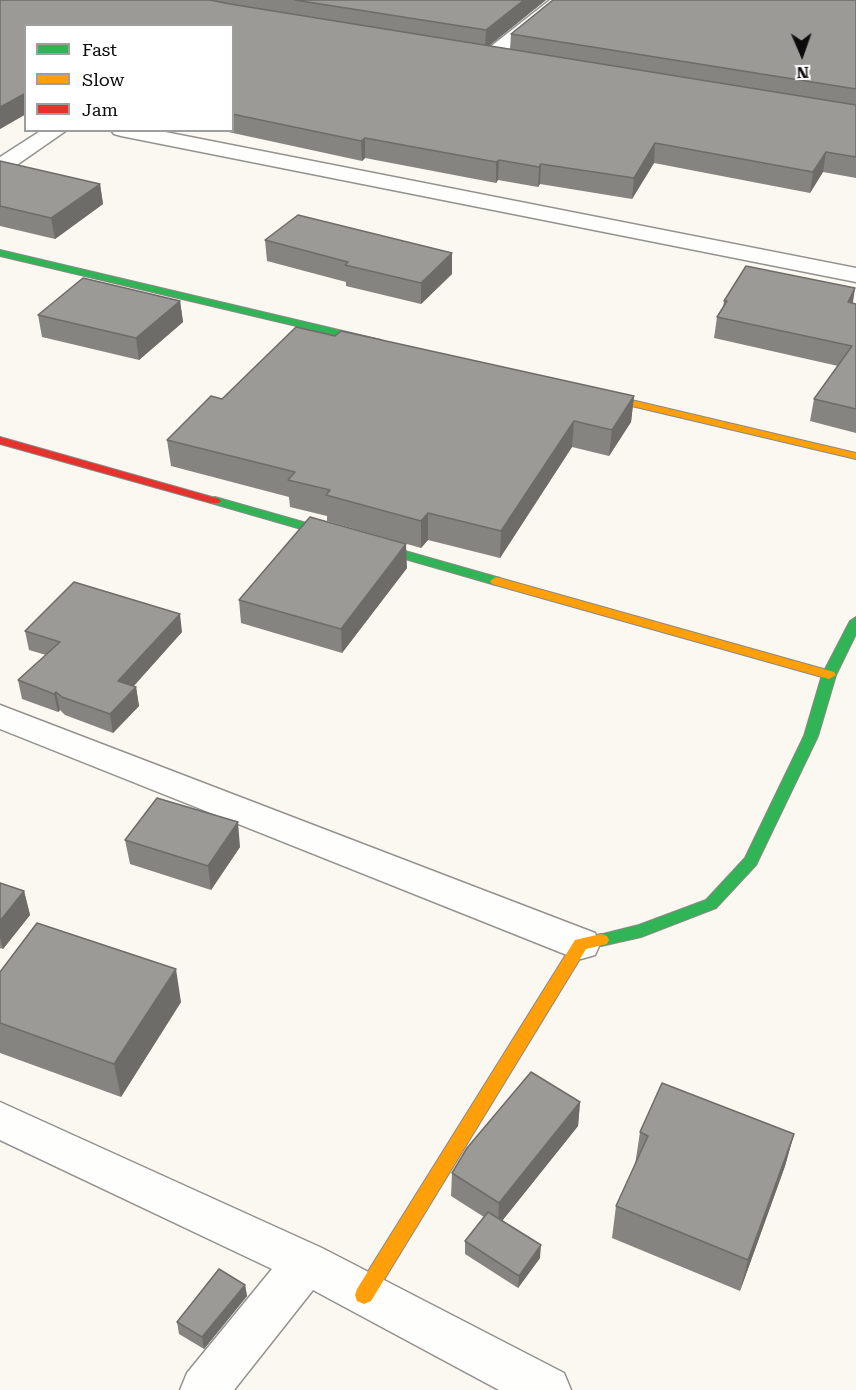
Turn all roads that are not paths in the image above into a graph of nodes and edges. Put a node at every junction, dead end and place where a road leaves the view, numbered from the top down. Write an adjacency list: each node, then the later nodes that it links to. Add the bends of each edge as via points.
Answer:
1 (561, 0): 3 (street)
2 (469, 52): 3 (street)
3 (492, 56): 4 (street)
4 (516, 59)
5 (54, 132): 7 (street)
6 (131, 132): 9 (street)
7 (0, 166)
8 (0, 253): 10 (street)
9 (856, 275)
10 (393, 346)
11 (578, 390): 13 (street)
12 (0, 440): 15 (street)
13 (856, 456)
14 (856, 621): 15 (street)
15 (829, 675): 17 (street, via 811,736 752,861 711,904 641,930)
16 (0, 716): 17 (street)
17 (581, 944): 20 (street)
18 (0, 1120): 19 (street)
19 (306, 1263): 20 (street); 21 (street)
20 (364, 1295): 22 (street)
21 (204, 1390)
22 (547, 1390)

